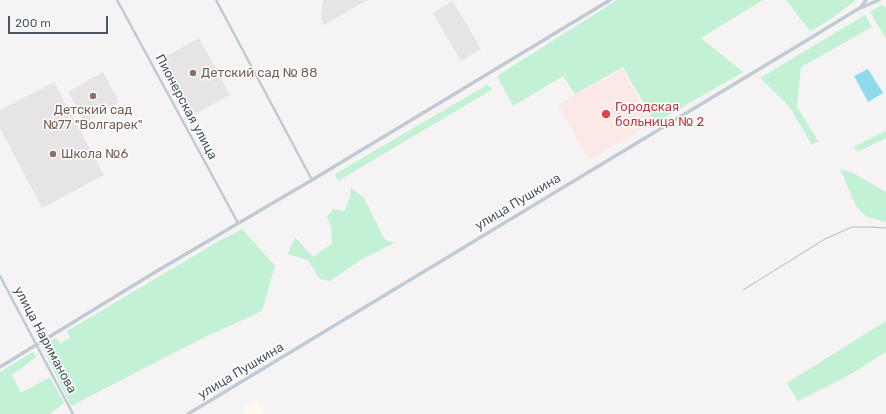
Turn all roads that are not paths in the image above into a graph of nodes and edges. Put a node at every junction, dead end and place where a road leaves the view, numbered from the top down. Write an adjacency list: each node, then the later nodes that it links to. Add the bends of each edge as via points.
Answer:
1 (117, 0): 8 (street, Пионерская улица)
2 (216, 0): 7 (street)
3 (610, 0): 7 (street)
4 (866, 0): 6 (main road, улица Пушкина)
5 (879, 0): 6 (main road, улица Пушкина)
6 (858, 9): 13 (main road, улица Пушкина)
7 (312, 180): 8 (street)
8 (238, 224): 10 (street)
9 (0, 276): 10 (street, улица Нариманова)
10 (37, 345): 11 (street); 12 (street, улица Нариманова)
11 (0, 367)
12 (73, 414)
13 (188, 414)

